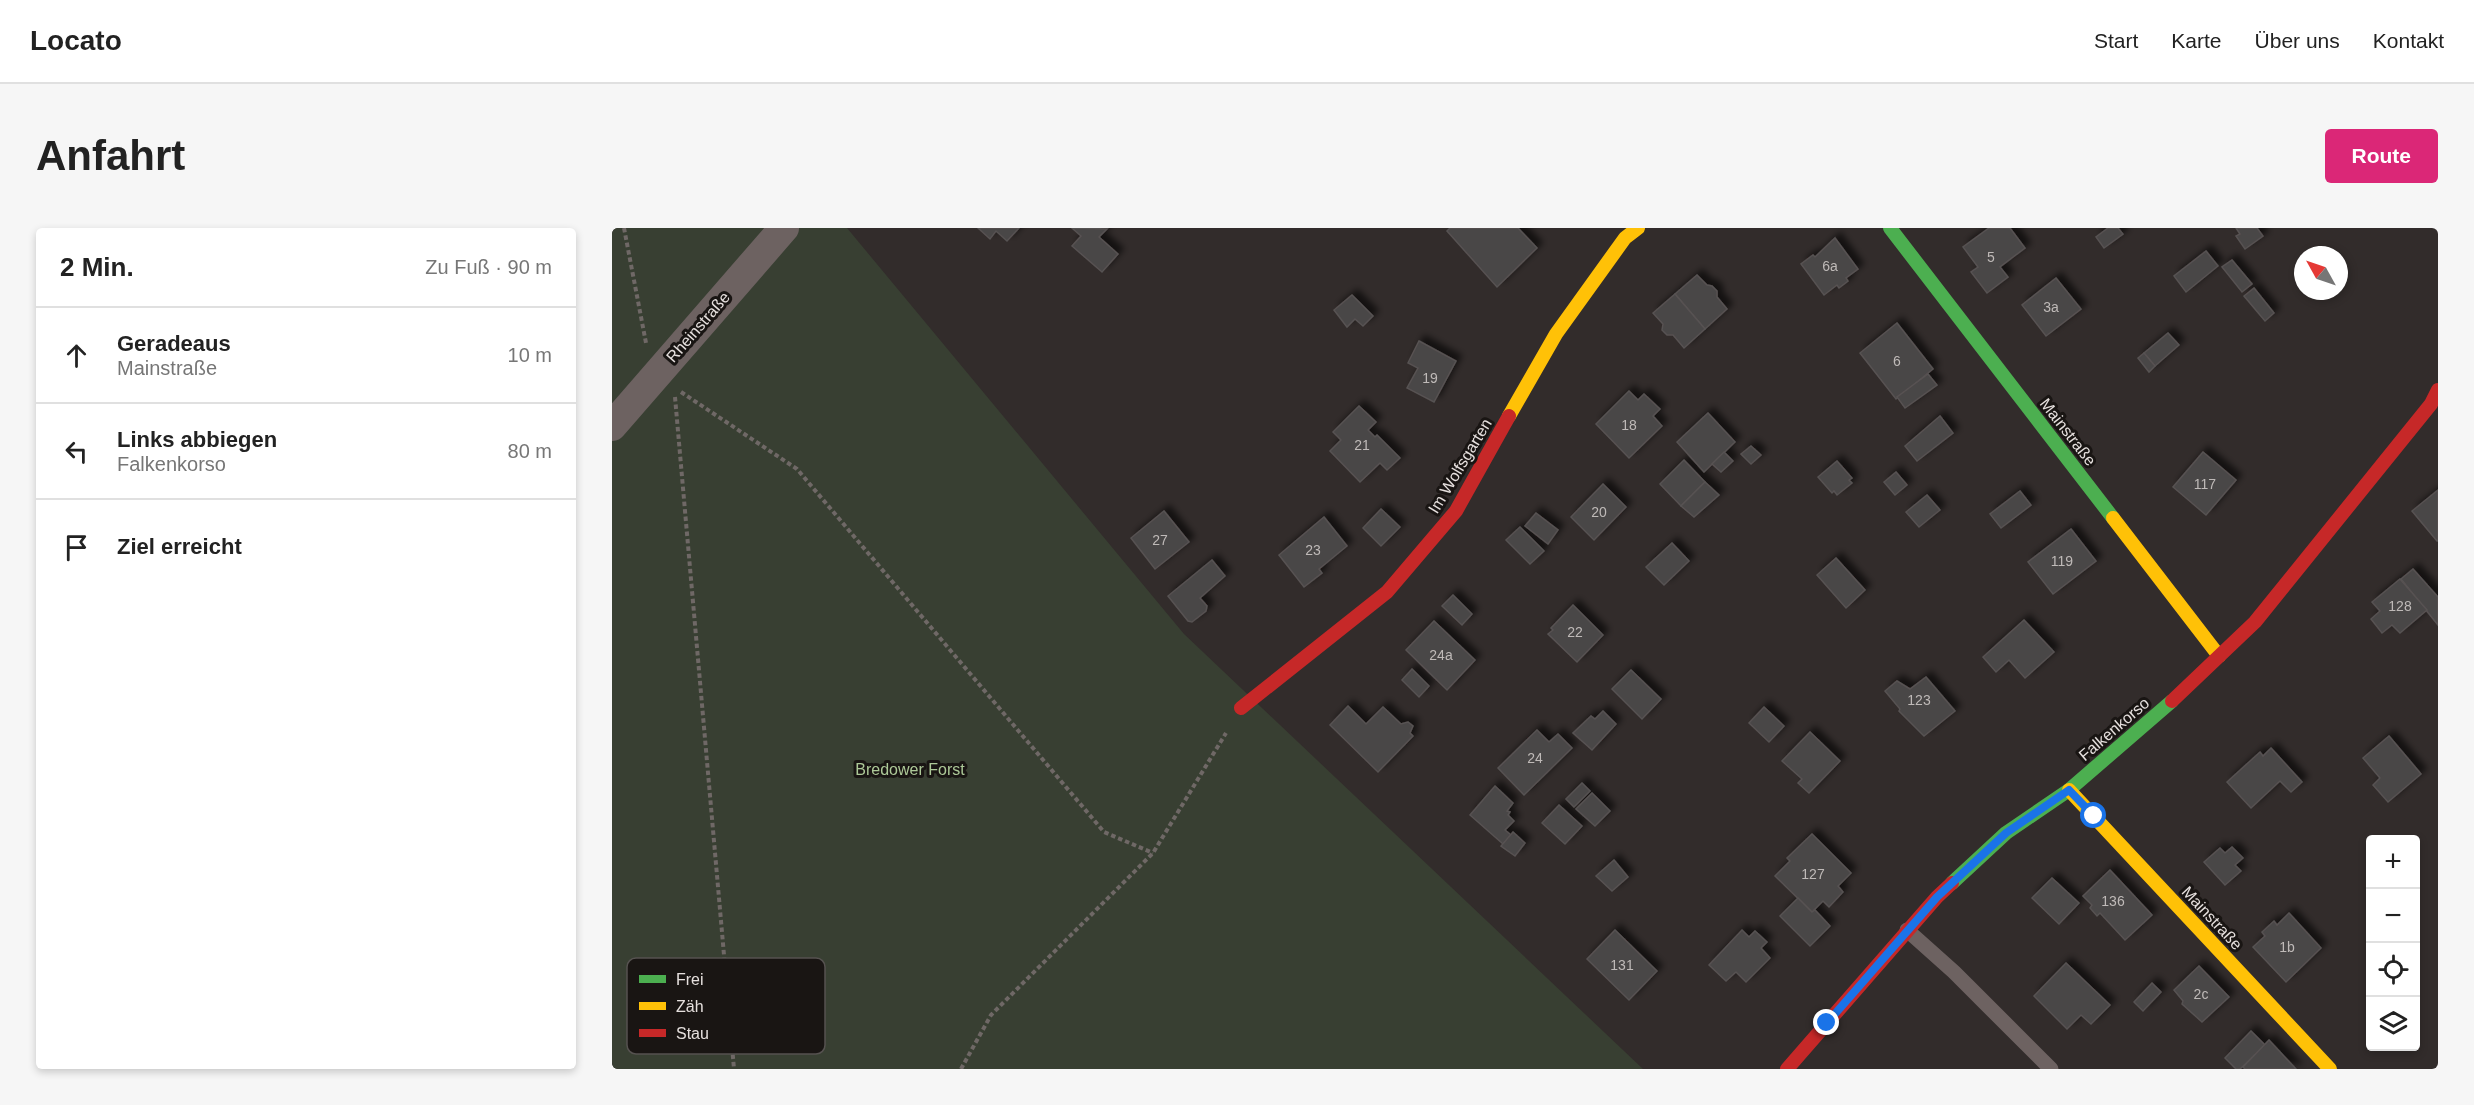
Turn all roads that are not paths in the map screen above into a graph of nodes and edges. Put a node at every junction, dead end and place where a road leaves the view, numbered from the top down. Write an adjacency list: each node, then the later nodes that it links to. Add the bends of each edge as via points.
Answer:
1 (784, 228): 5 (street, Rheinstraße)
2 (1638, 228): 7 (street, Im Wolfsgarten, via 1625,238 1556,334 1456,511 1388,592)
3 (1890, 228): 6 (street, Mainstraße)
4 (2438, 390): 6 (street, Falkenkorso, via 2431,404 2254,622)
5 (612, 426)
6 (2219, 656): 8 (street, Falkenkorso)
7 (1241, 708)
8 (2069, 790): 9 (street, Falkenkorso, via 2006,833); 12 (street, Mainstraße)
9 (1907, 930): 10 (street, Falkenkorso); 11 (lane)
10 (1787, 1069)
11 (2051, 1069)
12 (2330, 1069)

